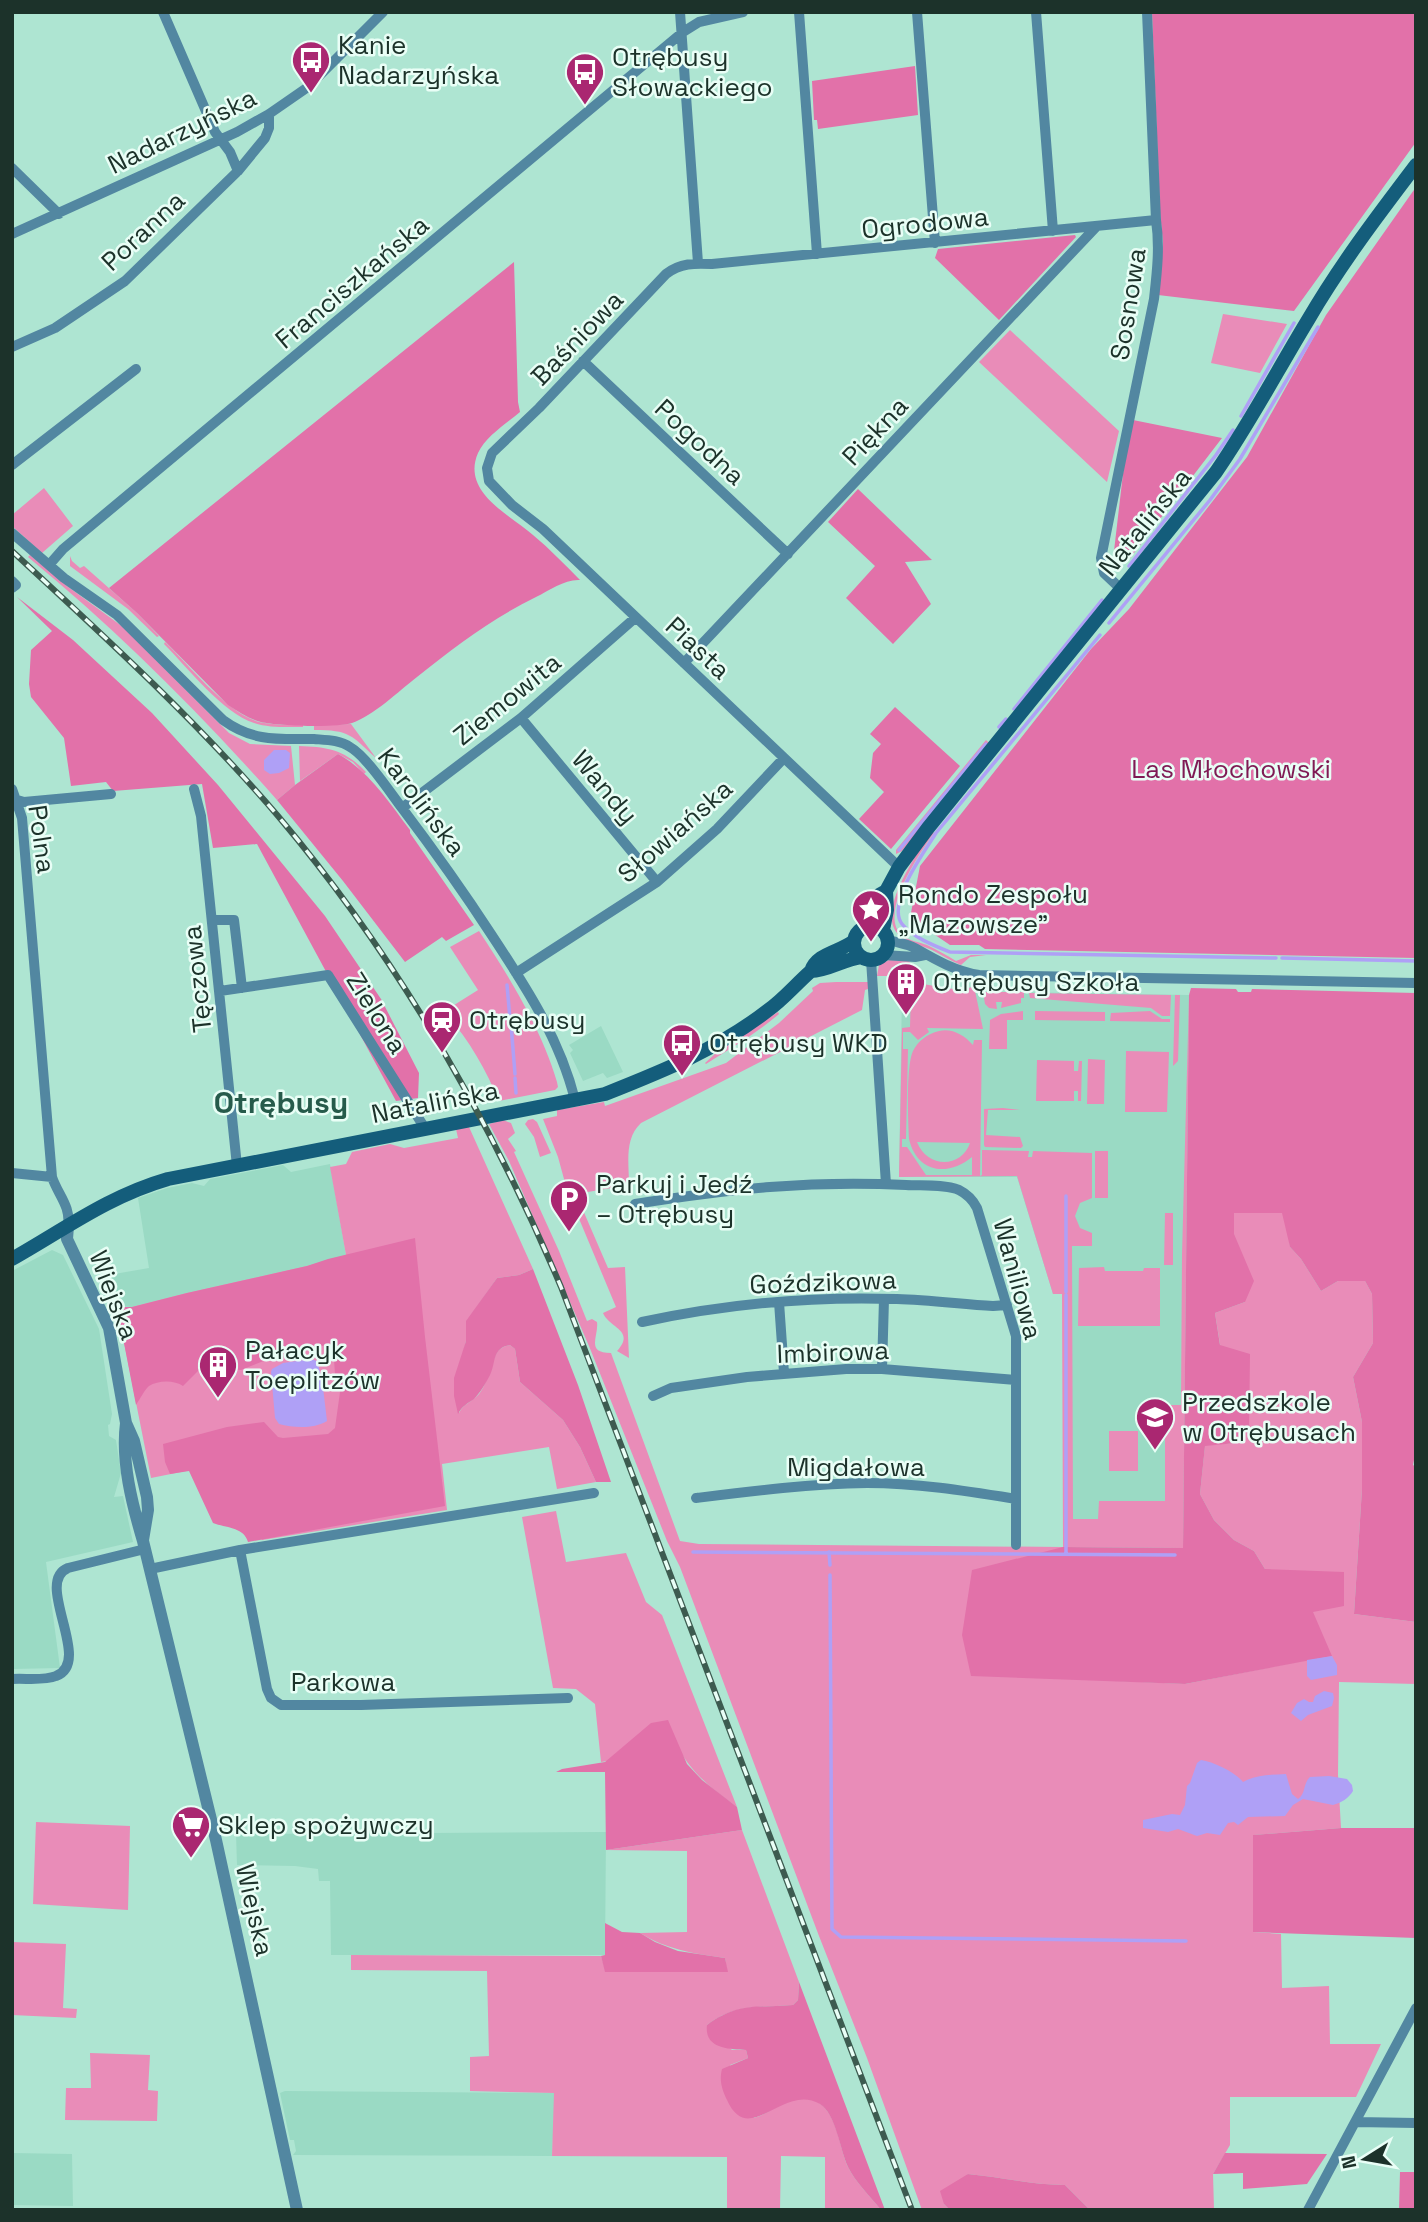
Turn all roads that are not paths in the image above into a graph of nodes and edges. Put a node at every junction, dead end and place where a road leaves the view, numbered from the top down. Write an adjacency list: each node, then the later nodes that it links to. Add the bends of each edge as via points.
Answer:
1 (163, 12): 11 (street)
2 (383, 12): 10 (street, Nadarzyńska, via 314,82)
3 (680, 12): 9 (street)
4 (743, 12): 9 (street, Franciszkańska, via 699,22)
5 (799, 12): 21 (street)
6 (917, 12): 20 (street)
7 (1036, 12): 18 (street)
8 (1147, 12): 16 (street, Sosnowa)
9 (683, 32): 22 (street); 30 (street, Franciszkańska)
10 (269, 114): 11 (street, Nadarzyńska); 14 (street, Poranna, via 265,138)
11 (220, 140): 14 (street); 15 (street, Nadarzyńska)
12 (1416, 165): 31 (main road, Natalińska, via 1340,267 1216,472)
13 (12, 168): 15 (street)
14 (238, 171): 23 (street, Poranna, via 125,281 55,328)
15 (59, 214): 19 (street, Nadarzyńska)
16 (1156, 220): 17 (street, Ogrodowa); 31 (street, Sosnowa, via 1159,243 1154,299 1101,558 1104,573)
17 (1096, 227): 18 (street, Ogrodowa); 29 (street, Piękna)
18 (1053, 231): 20 (street, Ogrodowa)
19 (12, 234)
20 (935, 243): 21 (street, Ogrodowa)
21 (817, 254): 22 (street, Ogrodowa)
22 (698, 263): 24 (street, Baśniowa, via 669,272)
23 (12, 347)
24 (583, 361): 26 (street, Baśniowa); 29 (street, Pogodna)
25 (136, 369): 27 (street)
26 (492, 453): 32 (street, Piasta, via 486,472 494,488)
27 (12, 465)
28 (12, 533): 30 (street, Karolińska)
29 (788, 554): 33 (street, Piękna)
30 (49, 565): 40 (street, Karolińska, via 117,615 223,720 261,738 329,740 348,746)
31 (1122, 590): 41 (main road, Natalińska)
32 (635, 618): 33 (street, Piasta); 34 (street, Ziemowita)
33 (684, 663): 35 (street, Piasta)
34 (521, 718): 40 (street, Ziemowita); 42 (street, Wandy)
35 (784, 758): 41 (street, Piasta); 42 (street, Słowiańska, via 717,830)
36 (12, 789): 39 (street, Polna)
37 (194, 789): 44 (street, Tęczowa)
38 (111, 794): 39 (street)
39 (15, 800): 59 (street, Polna, via 22,818)
40 (402, 808): 51 (street, Karolińska)
41 (899, 867): 43 (main road, Natalińska)
42 (657, 882): 51 (street, Słowiańska)
43 (886, 891): 45 (main road, Natalińska, via 879,895); 46 (main road, Natalińska)
44 (212, 920): 53 (street, via 234,920); 54 (street, Tęczowa)
45 (864, 927): 46 (main road, via 874,926); 47 (main road)
46 (885, 934): 48 (street); 49 (main road, via 887,947)
47 (854, 941): 49 (main road, via 856,950); 50 (main road, Natalińska, via 820,959)
48 (925, 955): 49 (street); 52 (street, via 958,971 985,975)
49 (872, 957): 50 (main road, Natalińska); 60 (street)
50 (811, 971): 55 (main road, Natalińska, via 770,1010 710,1049 605,1094)
51 (516, 973): 55 (street, Karolińska, via 556,1041)
52 (1416, 983)
53 (242, 988): 54 (street, Zielona); 56 (street, Zielona, via 328,975)
54 (220, 991): 57 (street, Tęczowa)
55 (575, 1100): 56 (main road, Natalińska)
56 (425, 1130): 57 (main road, Natalińska)
57 (237, 1166): 62 (main road, Natalińska, via 139,1188)
58 (12, 1173): 59 (street)
59 (52, 1177): 62 (street, Polna, via 70,1217)
60 (886, 1184): 61 (street, Waniliowa, via 780,1185); 66 (street, Waniliowa, via 952,1188 971,1199 978,1208)
61 (635, 1204)
62 (68, 1226): 63 (main road, Natalińska); 75 (street, Wiejska, via 67,1239 109,1328 125,1423 123,1443)
63 (12, 1259)
64 (884, 1299): 65 (street, Goździkowa); 66 (street, Goździkowa); 68 (street)
65 (779, 1302): 67 (street, Goździkowa); 69 (street)
66 (1007, 1305): 70 (street, Waniliowa, via 1016,1336)
67 (642, 1322)
68 (882, 1369): 69 (street, Imbirowa); 70 (street, Imbirowa)
69 (784, 1373): 71 (street, Imbirowa, via 671,1388)
70 (1016, 1380): 74 (street, Waniliowa)
71 (653, 1396)
72 (594, 1493): 77 (street)
73 (696, 1498): 74 (street, Migdałowa, via 868,1483 958,1489)
74 (1016, 1499): 76 (street, Waniliowa)
75 (144, 1545): 78 (street, Wiejska); 79 (street, via 60,1572 57,1593 69,1651 64,1670 54,1677)
76 (1016, 1545)
77 (240, 1550): 78 (street); 80 (street, Parkowa, via 267,1689 271,1699 281,1705)
78 (150, 1569): 82 (street, Wiejska)
79 (12, 1678)
80 (568, 1698)
81 (183, 1815): 82 (street)
82 (209, 1815): 86 (street, Wiejska)
83 (1416, 2008): 84 (street)
84 (1356, 2122): 85 (street); 87 (street)
85 (1416, 2123)
86 (298, 2210)
87 (1308, 2210)

